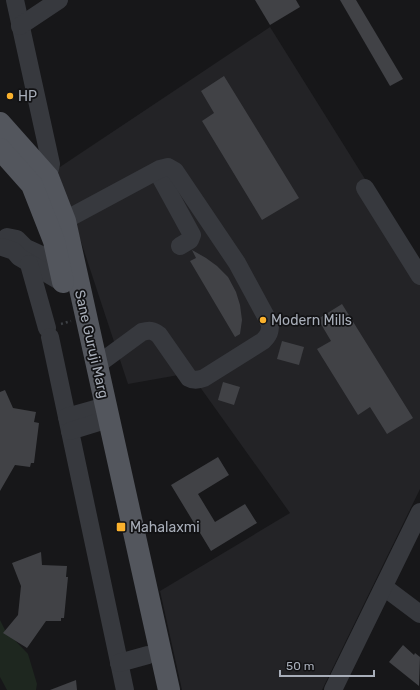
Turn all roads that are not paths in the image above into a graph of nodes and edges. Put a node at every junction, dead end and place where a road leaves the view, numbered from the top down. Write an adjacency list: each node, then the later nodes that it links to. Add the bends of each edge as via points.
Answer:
1 (15, 0): 3 (street, Sane Guruji Marg)
2 (59, 0): 3 (street)
3 (20, 26): 7 (street, Sane Guruji Marg, via 51,164)
4 (0, 123): 7 (main road)
5 (0, 149): 7 (main road)
6 (157, 170): 9 (street); 10 (street, via 192,235 190,240); 14 (street, via 168,167 175,171 237,263 270,324 270,330 263,341 198,380 189,378 160,335 148,330)
7 (40, 181): 9 (main road, Sane Guruji Marg)
8 (365, 188): 13 (street)
9 (57, 225): 12 (main road, Sane Guruji Marg); 14 (main road, Sane Guruji Marg)
10 (180, 246)
11 (29, 264): 12 (street); 12 (street, via 2,241 17,240); 16 (street)
12 (61, 273): 15 (main road, Sane Guruji Marg)
13 (420, 276)
14 (97, 365): 15 (main road, Sane Guruji Marg)
15 (101, 415): 16 (street); 20 (main road, Sane Guruji Marg)
16 (69, 424): 21 (street)
17 (420, 512): 18 (street)
18 (384, 587): 19 (street); 25 (street)
19 (420, 614)
20 (151, 648): 21 (street); 23 (main road, Sane Guruji Marg); 24 (main road, Sane Guruji Marg)
21 (119, 662): 22 (street)
22 (125, 690)
23 (156, 690)
24 (169, 690)
25 (334, 690)

